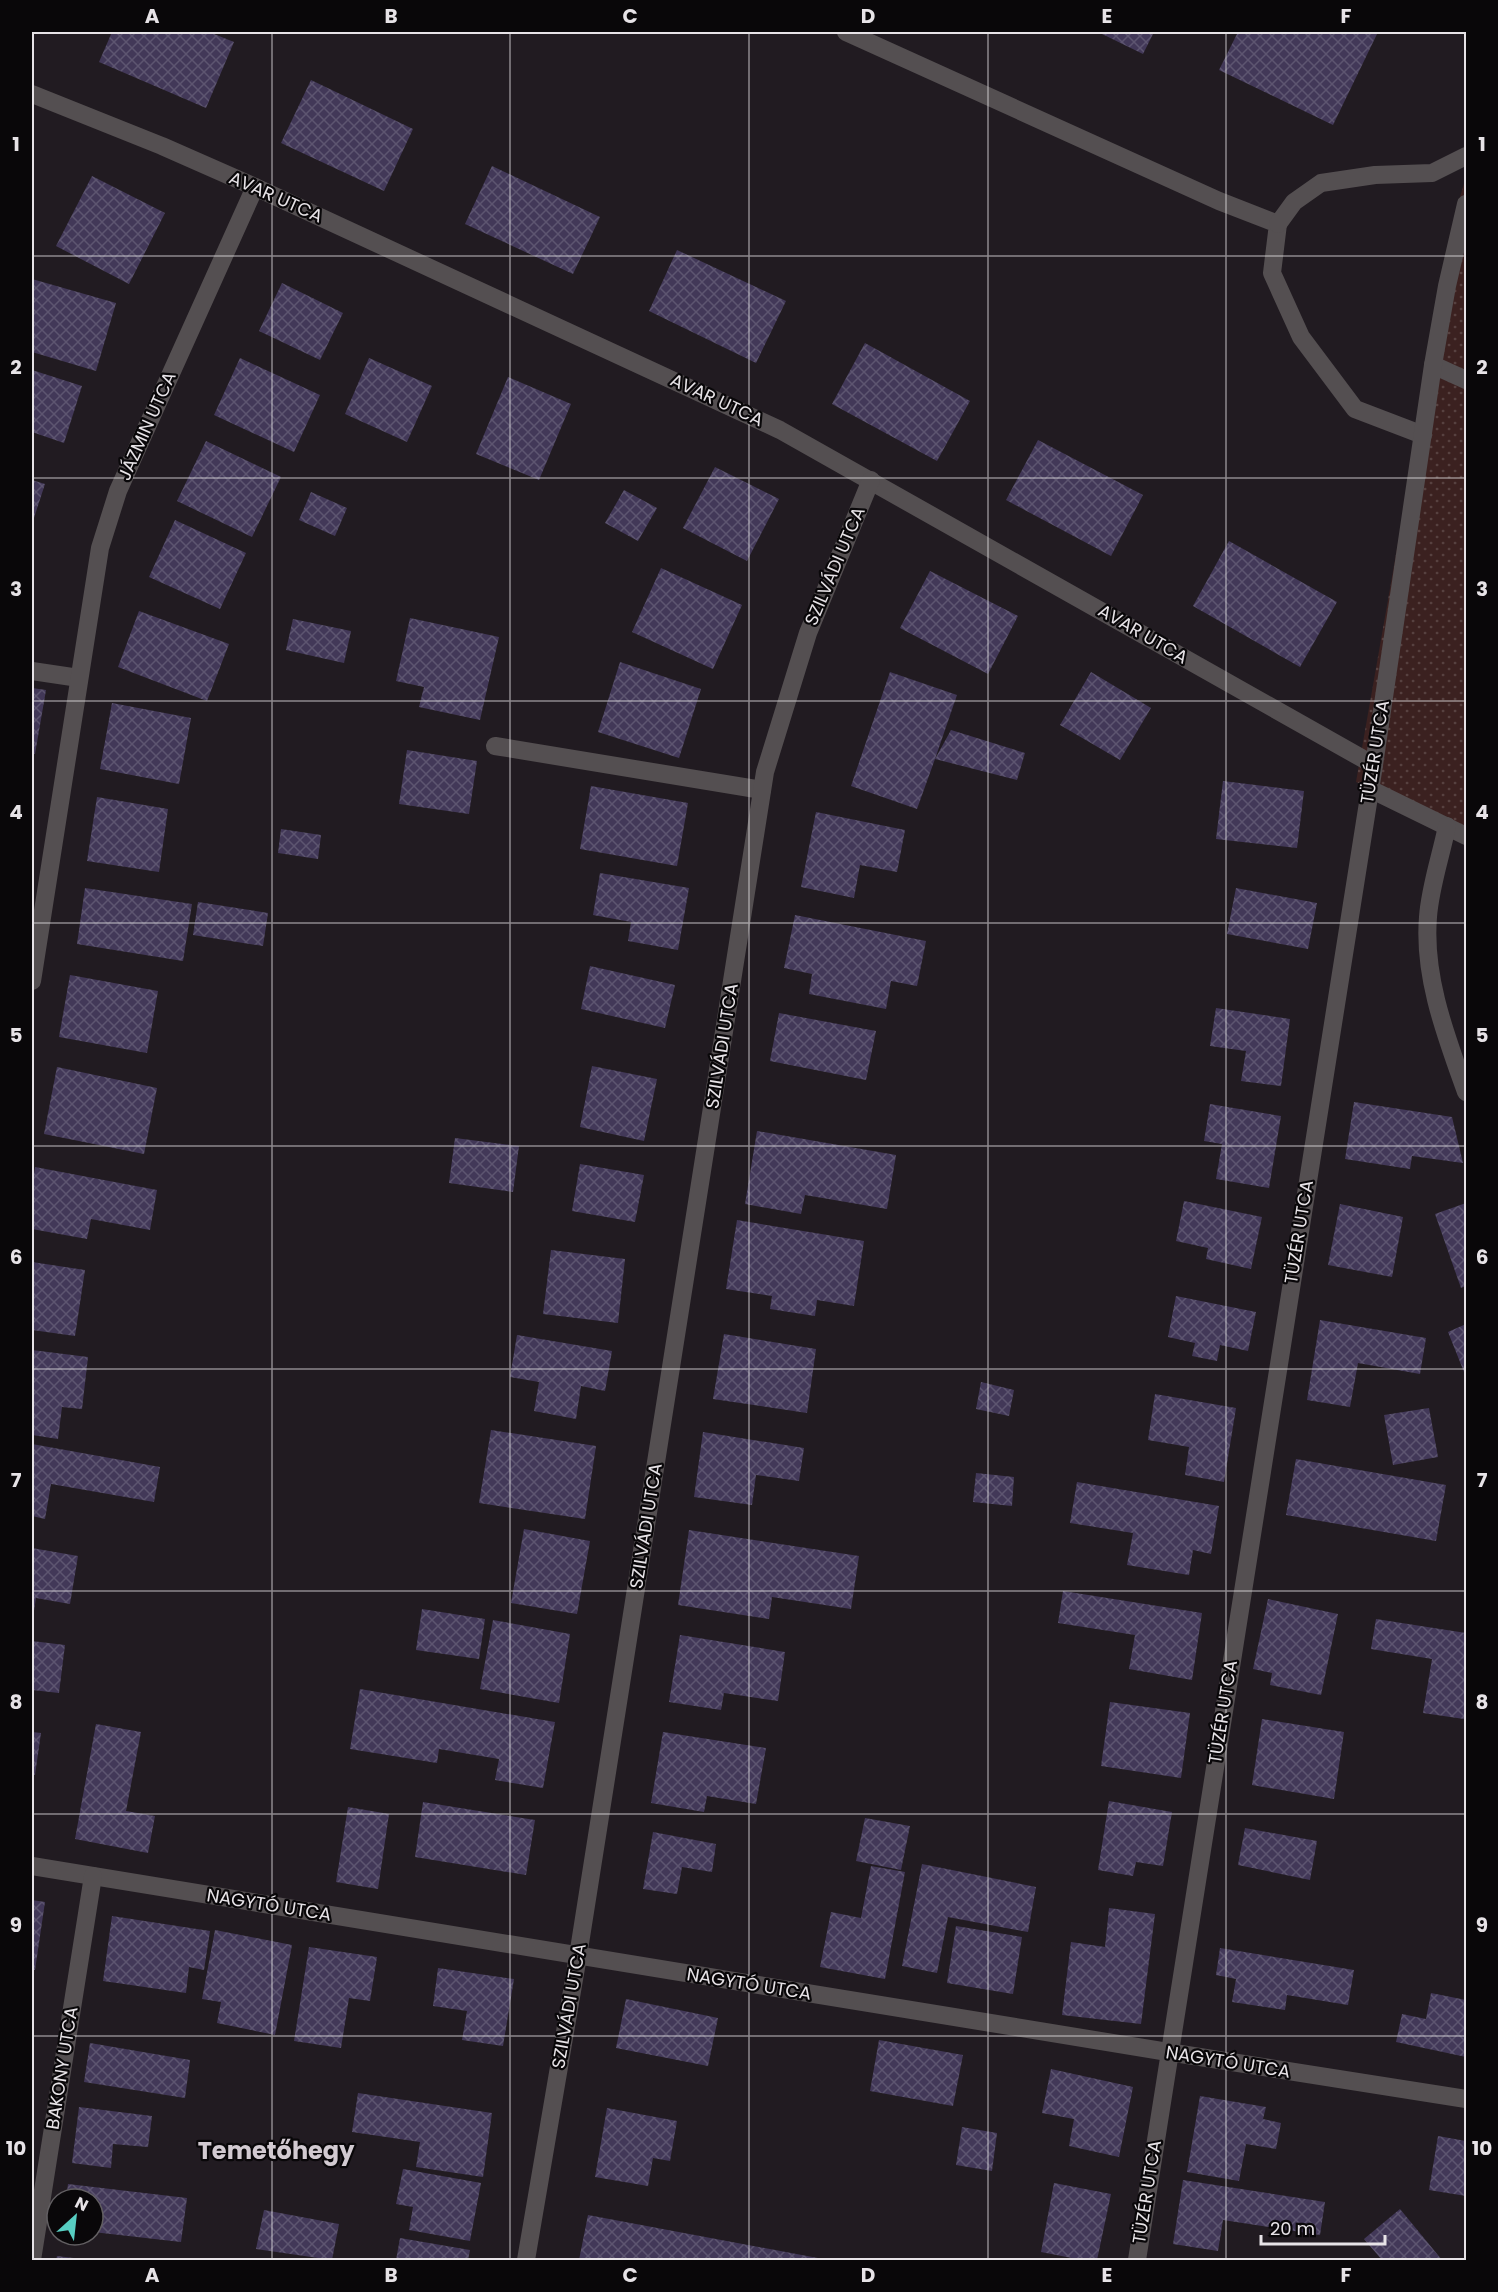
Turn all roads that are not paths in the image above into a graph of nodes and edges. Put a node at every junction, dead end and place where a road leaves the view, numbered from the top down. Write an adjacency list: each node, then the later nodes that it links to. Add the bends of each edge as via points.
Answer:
1 (846, 32): 6 (street)
2 (32, 94): 4 (street, AVAR UTCA)
3 (1467, 156): 6 (street, via 1432,173 1375,175 1321,183 1294,202)
4 (255, 187): 10 (street, AVAR UTCA, via 780,430); 12 (street, JÁZMIN UTCA, via 118,491 100,548)
5 (1467, 204): 7 (street, TÜZÉR UTCA)
6 (1278, 224): 9 (street, via 1272,273 1301,337 1355,409)
7 (1433, 365): 8 (street); 9 (street, TÜZÉR UTCA)
8 (1467, 380)
9 (1422, 435): 14 (street, TÜZÉR UTCA)
10 (871, 480): 14 (street, AVAR UTCA); 16 (street, SZILVÁDI UTCA, via 808,633)
11 (32, 671): 12 (street)
12 (79, 678): 19 (street, JÁZMIN UTCA)
13 (495, 746): 16 (street)
14 (1374, 765): 15 (street, TÜZÉR UTCA)
15 (1370, 789): 17 (street); 24 (street, TÜZÉR UTCA)
16 (762, 790): 23 (street, SZILVÁDI UTCA)
17 (1447, 826): 18 (street); 20 (street, via 1428,915 1427,954 1446,1035)
18 (1467, 836)
19 (32, 981)
20 (1467, 1092)
21 (32, 1866): 22 (street, NAGYTÓ UTCA)
22 (93, 1875): 23 (street, NAGYTÓ UTCA); 26 (street, BAKONY UTCA)
23 (578, 1956): 24 (street, NAGYTÓ UTCA); 27 (street, SZILVÁDI UTCA)
24 (1168, 2052): 25 (street, NAGYTÓ UTCA); 28 (street, TÜZÉR UTCA)
25 (1467, 2099)
26 (32, 2260)
27 (526, 2260)
28 (1137, 2260)

